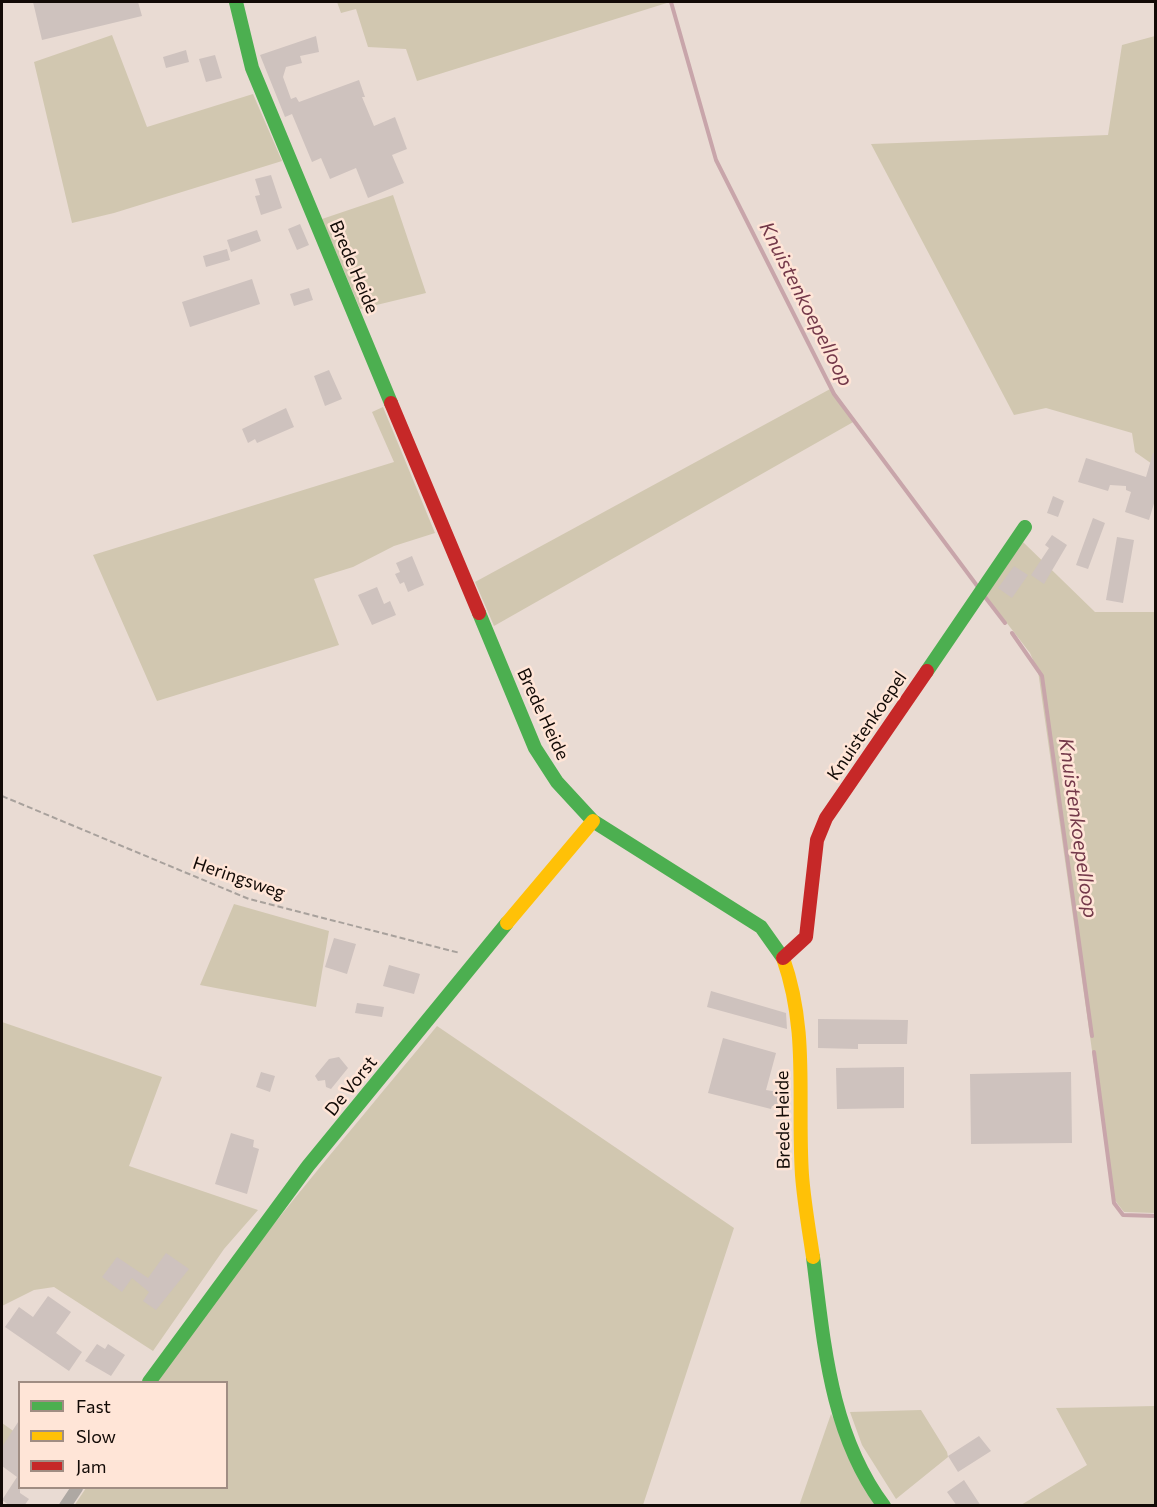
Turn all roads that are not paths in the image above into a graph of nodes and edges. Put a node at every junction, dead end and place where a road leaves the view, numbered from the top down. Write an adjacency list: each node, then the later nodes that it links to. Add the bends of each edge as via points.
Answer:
1 (236, 2): 3 (street, Brede Heide, via 252,68 535,748 556,782)
2 (1025, 528): 4 (street, Knuistenkoepel, via 826,818 817,840 806,937)
3 (593, 821): 4 (street, Brede Heide, via 761,927); 5 (street, De Vorst, via 477,958 265,1222)
4 (783, 958): 8 (street, Brede Heide, via 796,999 800,1033 802,1176 826,1357 845,1437)
5 (150, 1381)
6 (76, 1489): 7 (street)
7 (65, 1506)
8 (884, 1506)

